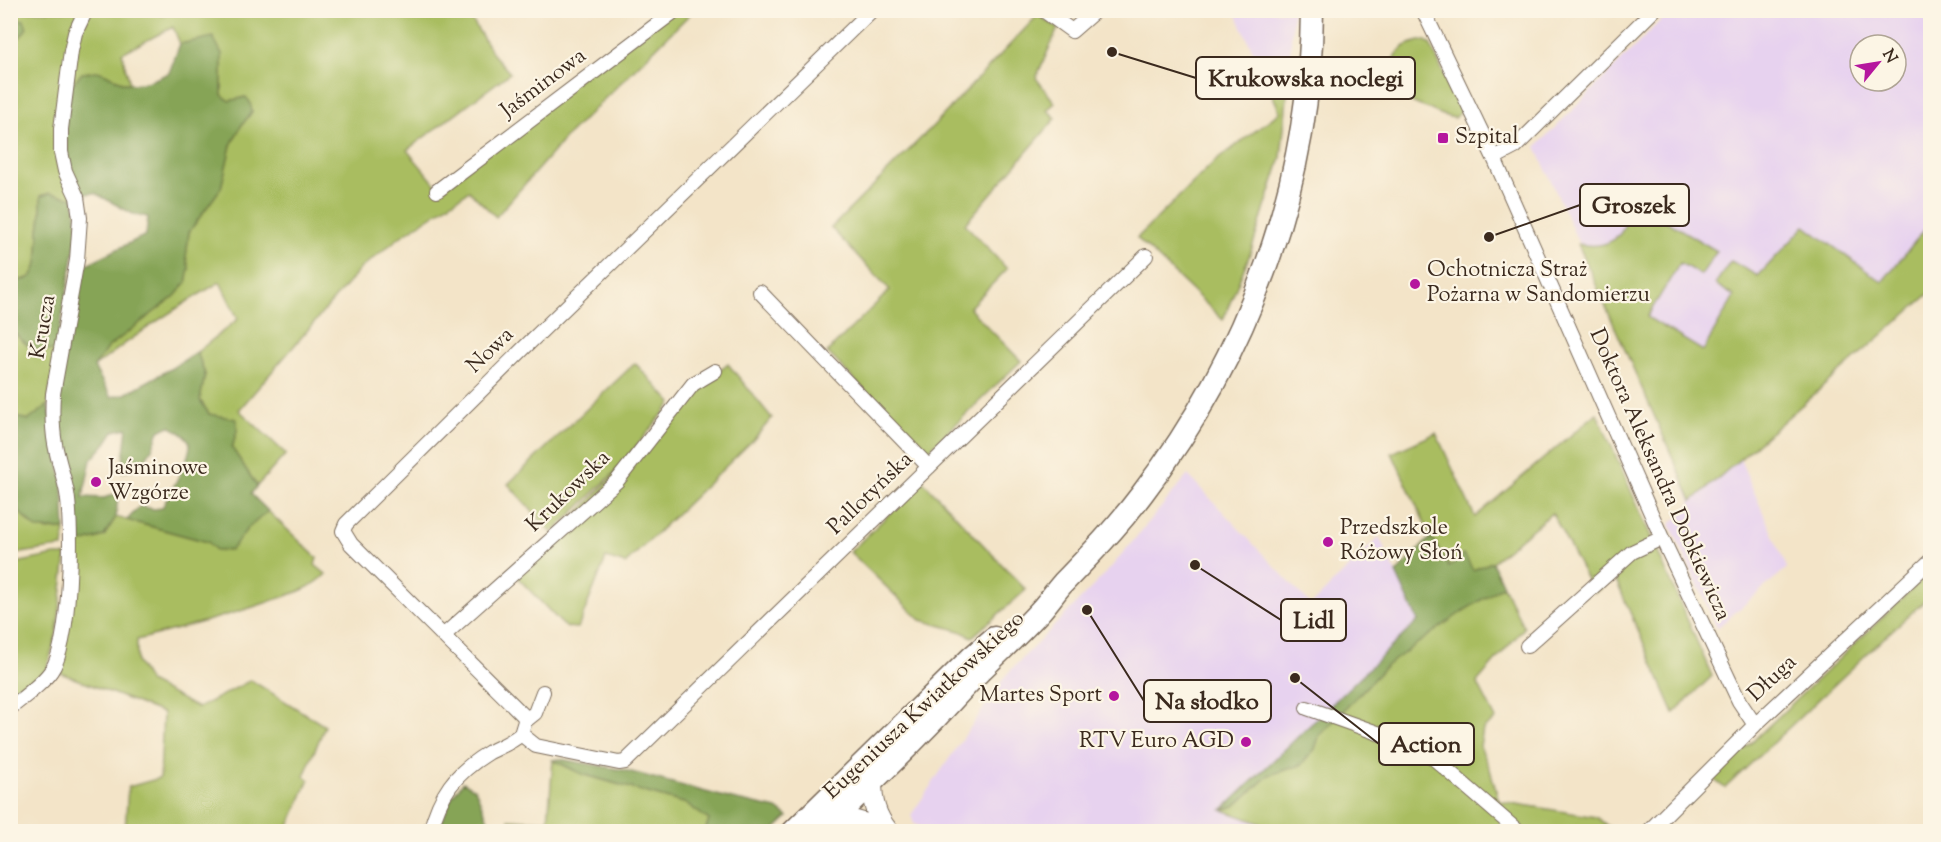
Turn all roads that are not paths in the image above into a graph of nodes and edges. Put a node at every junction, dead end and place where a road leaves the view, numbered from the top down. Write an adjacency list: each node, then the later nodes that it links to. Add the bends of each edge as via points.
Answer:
1 (86, 10): 21 (street, Krucza, via 71,51 62,129 61,152 77,197 80,219 52,412 69,512 67,615 52,670)
2 (676, 10): 10 (street, Jaśminowa)
3 (872, 10): 18 (street, Nowa, via 346,524 344,531 351,544)
4 (1043, 10): 5 (street, via 1072,31)
5 (1096, 10)
6 (1312, 10): 17 (main road, Eugeniusza Kwiatkowskiego, via 1309,82 1294,169 1273,245 1242,327 1217,378 1166,462 1117,526)
7 (1423, 10): 9 (street, Doktora Aleksandra Dobkiewicza)
8 (1654, 10): 9 (street, via 1515,147)
9 (1494, 158): 15 (street, Doktora Aleksandra Dobkiewicza)
10 (437, 191)
11 (1146, 256): 14 (street, Pallotyńska)
12 (760, 292): 14 (street)
13 (715, 371): 18 (street, Krukowska, via 693,384 617,481)
14 (929, 467): 24 (street, Pallotyńska, via 625,762 536,746)
15 (1662, 538): 19 (street, via 1632,552); 23 (street, Doktora Aleksandra Dobkiewicza, via 1739,701)
16 (1930, 561): 23 (street, Długa)
17 (1062, 585): 25 (main road, Eugeniusza Kwiatkowskiego, via 922,733); 26 (main road, Eugeniusza Kwiatkowskiego, via 971,657 839,786)
18 (443, 636): 24 (street, Nowa, via 524,716)
19 (1527, 646)
20 (543, 692): 24 (street, via 535,713)
21 (10, 708)
22 (1307, 708): 29 (street, via 1423,749)
23 (1755, 726): 30 (street, Długa)
24 (523, 728): 27 (street, via 514,740 457,776 440,801)
25 (872, 780): 26 (main road, Eugeniusza Kwiatkowskiego); 28 (main road, via 873,807)
26 (819, 826): 28 (main road, via 850,819)
27 (430, 831)
28 (888, 831)
29 (1520, 831)
30 (1648, 831)

